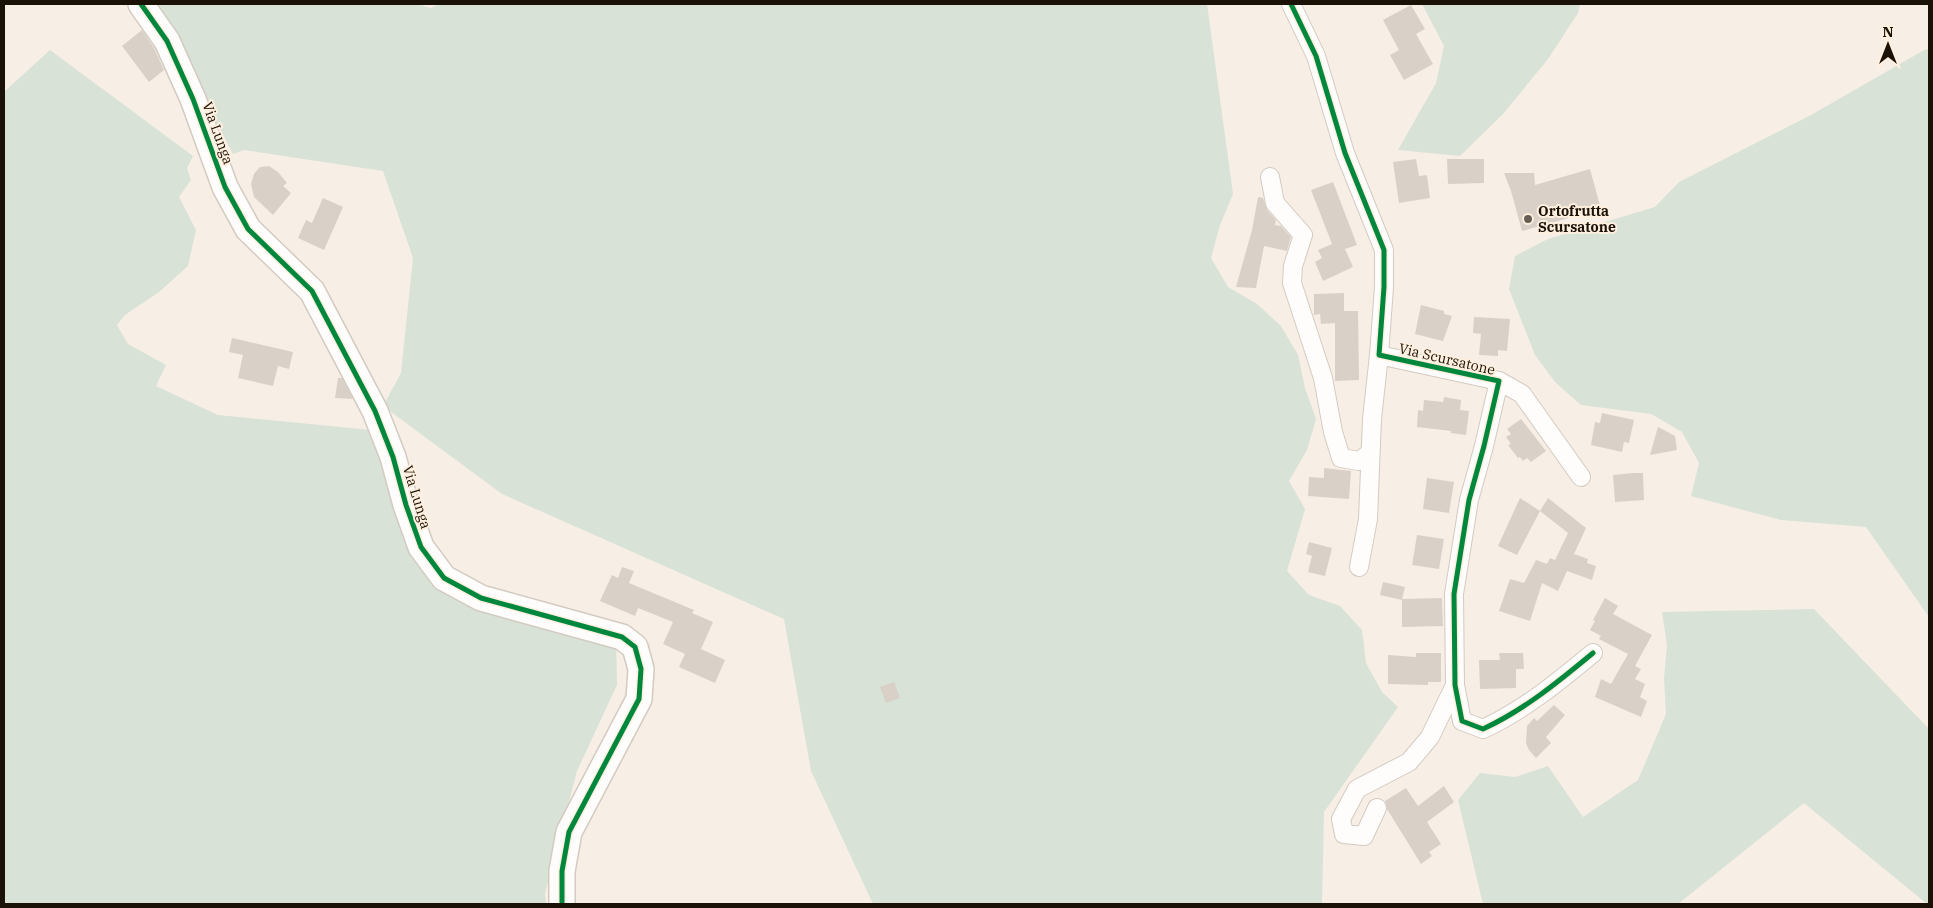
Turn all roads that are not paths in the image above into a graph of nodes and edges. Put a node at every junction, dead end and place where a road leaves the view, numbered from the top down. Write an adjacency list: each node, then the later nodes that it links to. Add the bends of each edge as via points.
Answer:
1 (141, 4): 12 (street, Via Lunga, via 167,41 193,99 225,186 248,229 312,291 375,411 393,457 420,547 444,578 481,598 622,637 635,647 641,669 639,699 569,832 562,872)
2 (1291, 4): 4 (street, Via Scursatone, via 1316,56 1344,153 1384,250)
3 (1270, 177): 6 (street, via 1275,204 1302,236 1292,283 1323,378 1341,458 1359,461)
4 (1379, 355): 5 (street, Via Scursatone); 6 (street)
5 (1499, 380): 7 (street, via 1522,394); 10 (street, Via Scursatone, via 1469,500 1454,594)
6 (1370, 453): 8 (street, via 1368,519)
7 (1581, 477)
8 (1359, 567)
9 (1592, 652): 10 (street, Via Scursatone, via 1510,717 1483,729 1462,721)
10 (1455, 686): 11 (street, via 1430,737 1409,762 1357,789 1341,819 1344,834 1364,836)
11 (1377, 808)
12 (562, 904)

